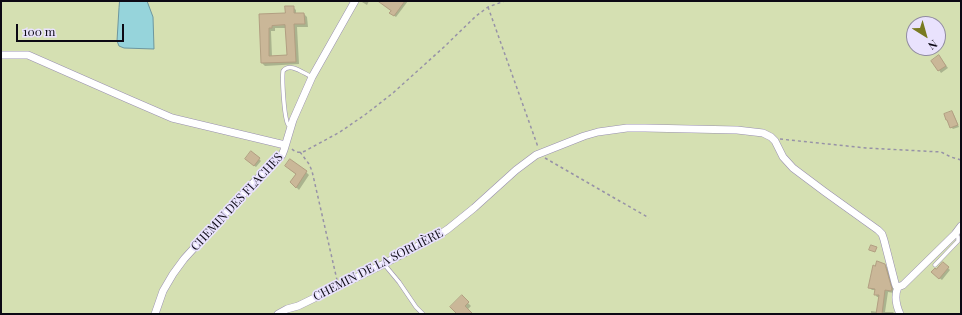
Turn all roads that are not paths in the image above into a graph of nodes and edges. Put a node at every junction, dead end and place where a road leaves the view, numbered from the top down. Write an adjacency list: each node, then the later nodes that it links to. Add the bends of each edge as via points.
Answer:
1 (355, 1): 3 (street, CHEMIN DES FLACHES)
2 (1, 55): 5 (street, via 28,55 172,118)
3 (312, 77): 4 (street, CHEMIN DES FLACHES); 4 (lane, via 291,67 282,71 285,112 287,122)
4 (291, 126): 5 (street, CHEMIN DES FLACHES)
5 (286, 146): 12 (street, CHEMIN DES FLACHES, via 282,155 184,259 163,291)
6 (961, 226): 7 (street)
7 (955, 234): 9 (lane, via 958,241); 10 (street)
8 (384, 264): 10 (street, CHEMIN DE LA SORLIÈRE, via 448,229 529,160 540,153 584,136 628,128 737,130 771,137 793,168 878,230 882,234); 11 (street, CHEMIN DE LA SORLIÈRE); 15 (lane)
9 (935, 265)
10 (898, 287): 16 (street, via 896,304)
11 (298, 306): 13 (street, CHEMIN DE LA SORLIÈRE); 14 (street)
12 (155, 314)
13 (278, 314)
14 (302, 314)
15 (423, 314)
16 (900, 314)

